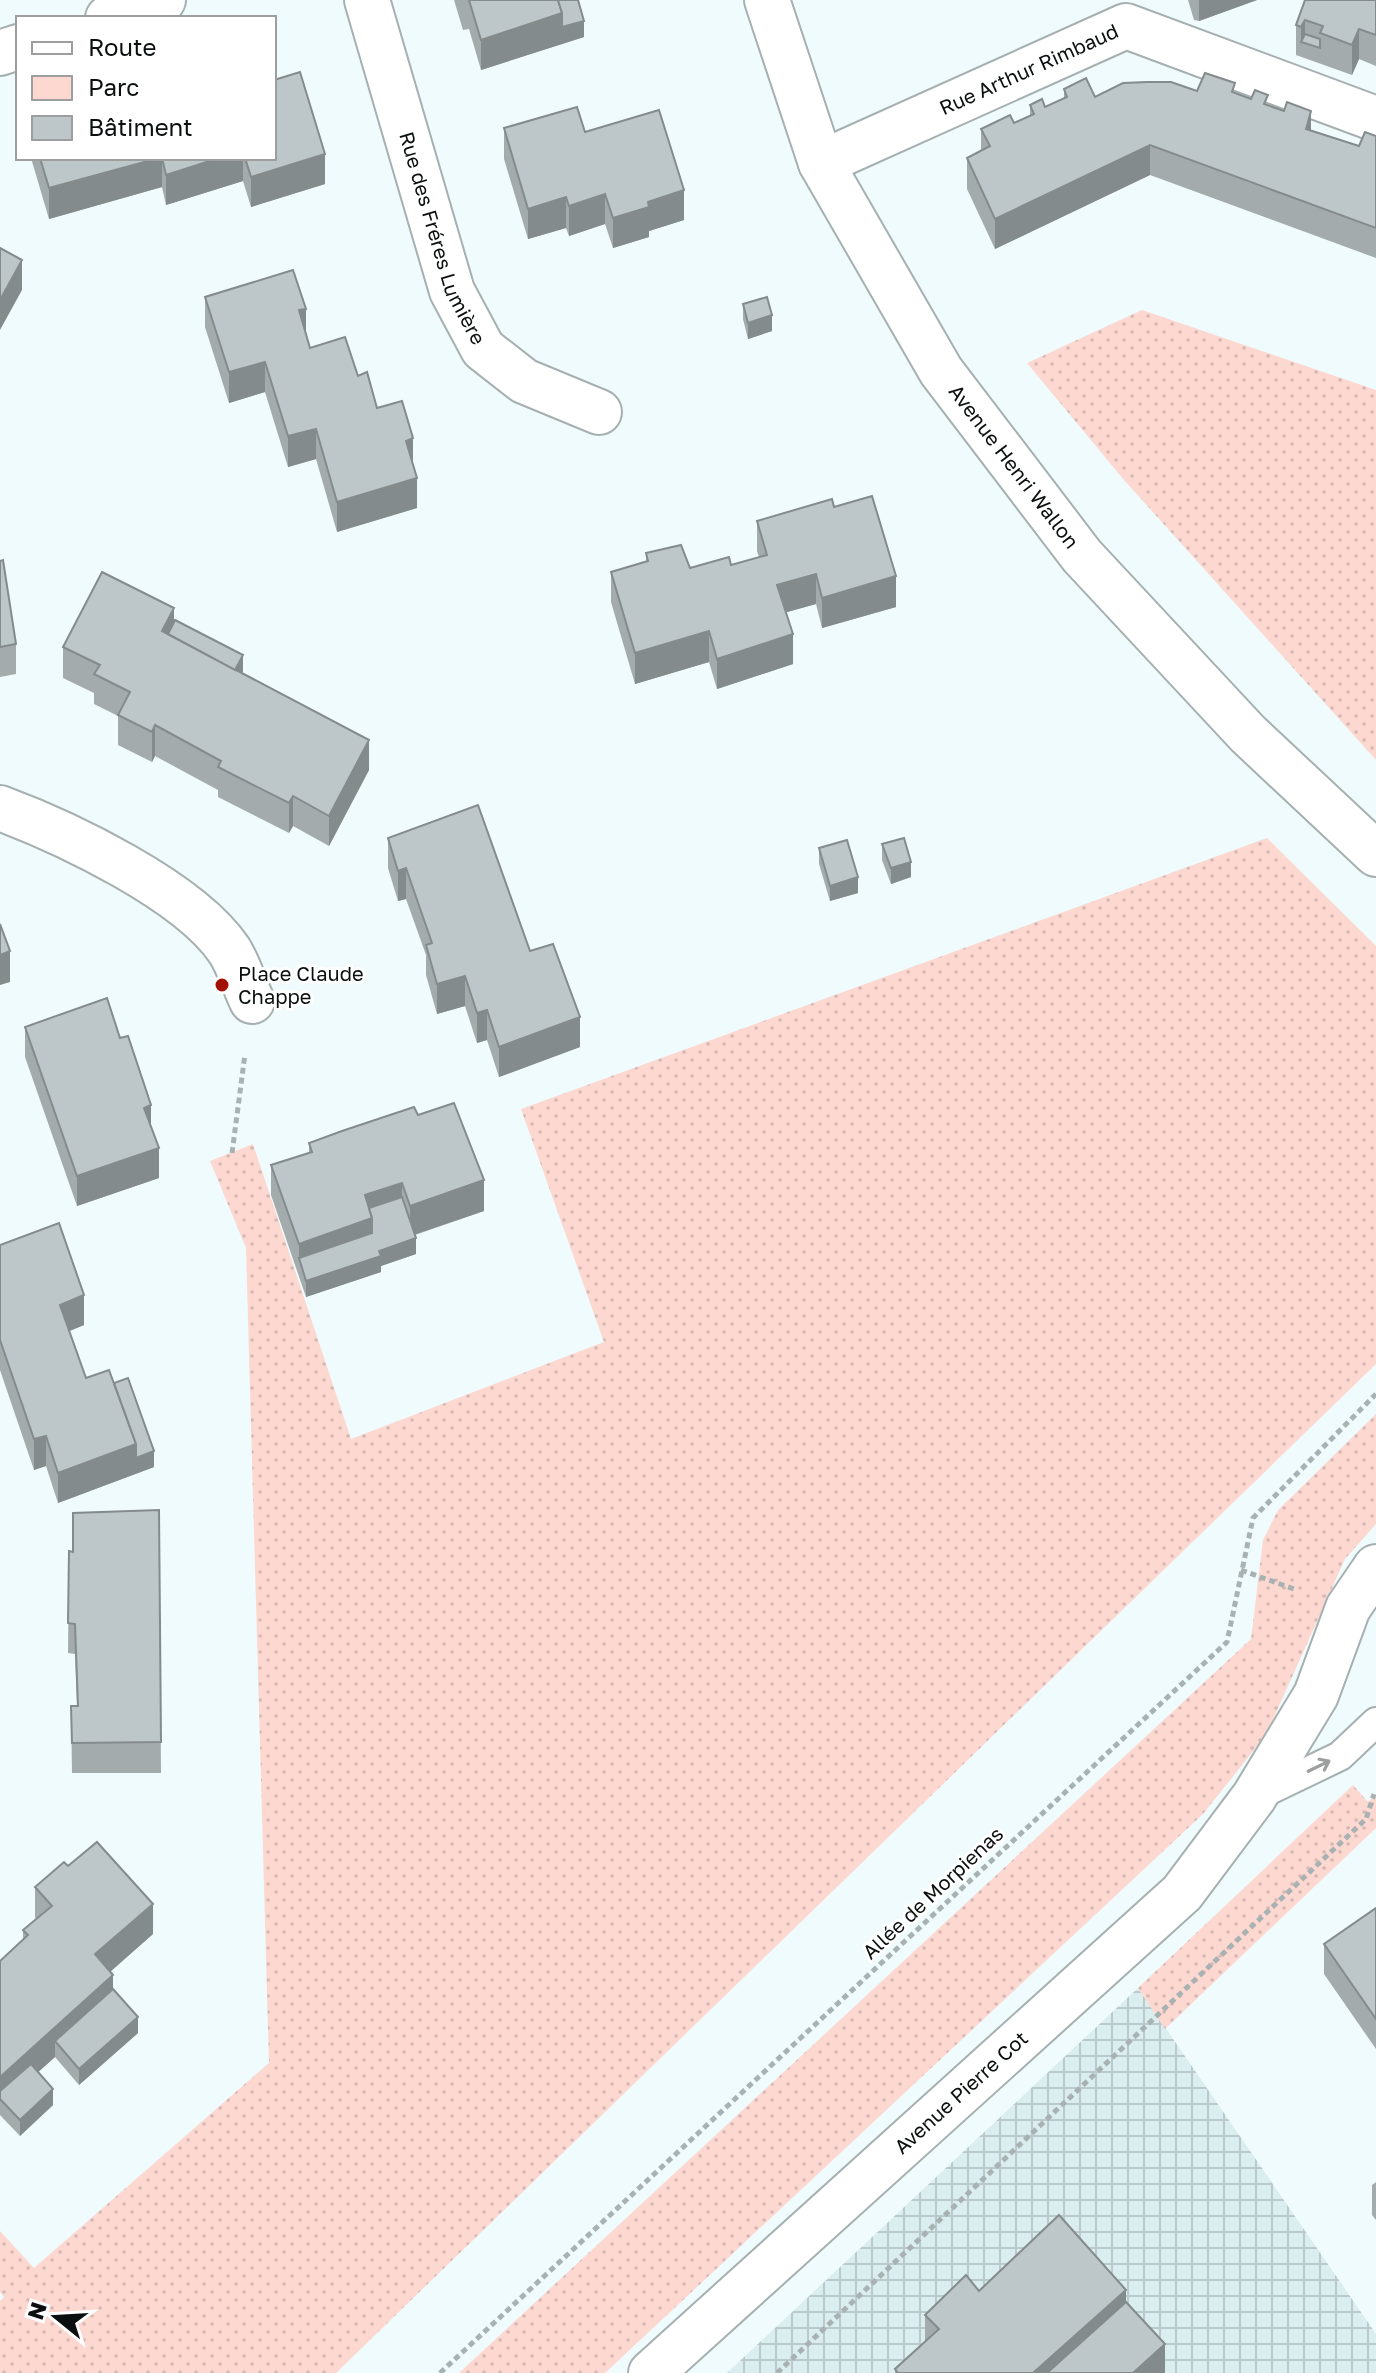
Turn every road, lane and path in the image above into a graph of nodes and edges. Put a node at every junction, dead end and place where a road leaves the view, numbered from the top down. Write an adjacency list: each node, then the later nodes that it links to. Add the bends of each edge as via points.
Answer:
1 (163, 0): 5 (street)
2 (367, 0): 8 (street, Rue des Fréres Lumière, via 452,291 483,349 524,381)
3 (767, 0): 7 (street, Avenue Henri Wallon)
4 (1121, 13): 6 (street, Rue Arthur Rimbaud); 7 (street, Rue Arthur Rimbaud)
5 (114, 16)
6 (1376, 119)
7 (821, 163): 10 (street, Avenue Henri Wallon, via 941,371 1082,556 1248,734)
8 (599, 412)
9 (0, 808): 11 (street, via 138,875 193,911 229,951)
10 (1376, 854)
11 (252, 1001): 12 (path)
12 (232, 1153)
13 (1376, 1394): 18 (path, Allée de Morpienas, via 1253,1518 1227,1642)
14 (1376, 1567): 17 (street, Avenue Pierre Cot, via 1348,1608 1316,1695)
15 (1376, 1722): 17 (lane, Avenue Pierre Cot, one-way to 15, via 1340,1756)
16 (1376, 1789): 20 (path, via 1366,1819)
17 (1254, 1797): 19 (street, Avenue Pierre Cot, via 1182,1893)
18 (440, 2373)
19 (651, 2373)
20 (777, 2373)

